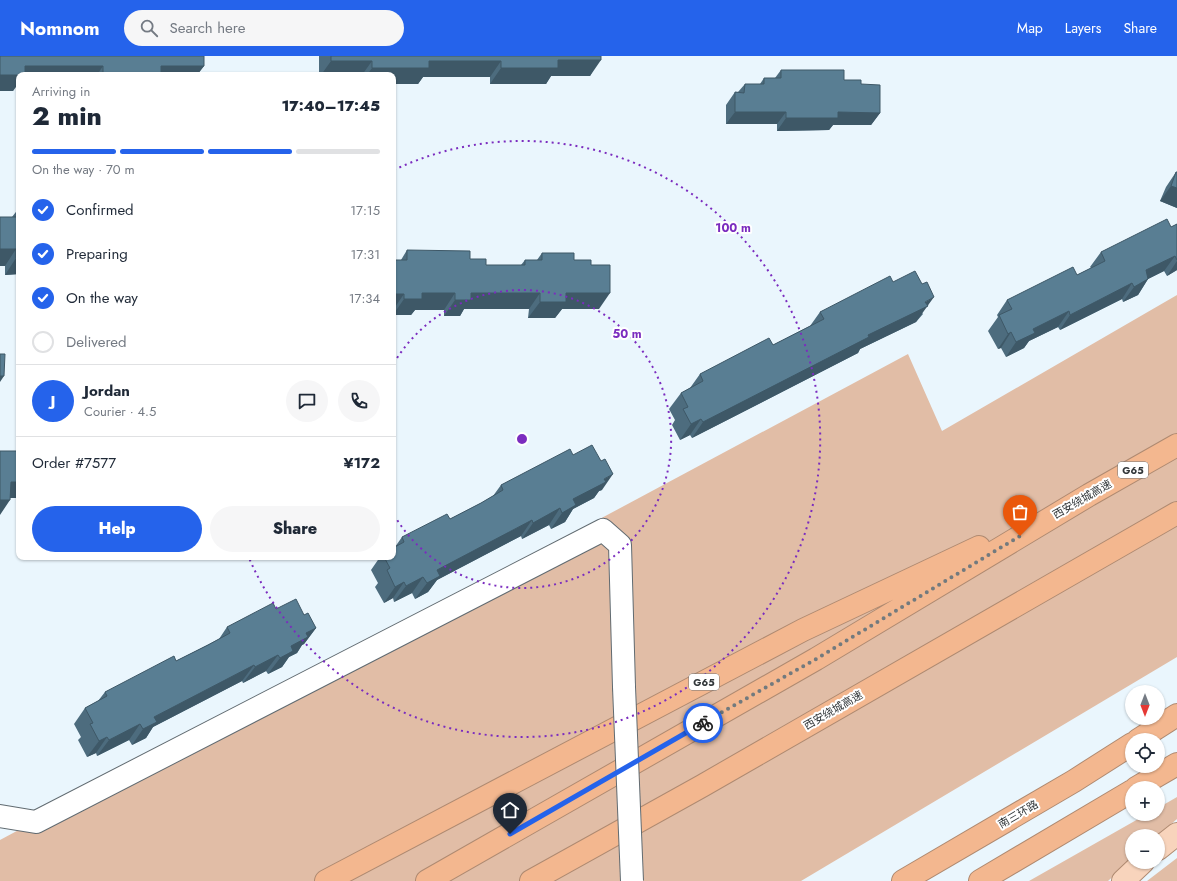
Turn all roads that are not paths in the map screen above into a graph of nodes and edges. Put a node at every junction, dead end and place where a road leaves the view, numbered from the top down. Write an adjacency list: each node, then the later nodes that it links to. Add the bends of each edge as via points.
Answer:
1 (1177, 445): 2 (highway, 西安绕城高速 / G65)
2 (1089, 495): 14 (highway, G65, via 803,630); 15 (highway, 西安绕城高速, via 816,659)
3 (1177, 513): 12 (highway, 西安绕城高速)
4 (1177, 715): 5 (highway)
5 (1149, 733)
6 (1125, 748): 19 (highway, 南三环路)
7 (1177, 764): 8 (highway)
8 (1148, 781)
9 (1125, 794): 20 (highway)
10 (0, 816): 18 (street, bridge, via 36,822 603,530 620,545)
11 (1177, 834): 13 (main road)
12 (608, 838): 16 (highway, 西安绕城高速); 17 (highway)
13 (1165, 843)
14 (326, 881)
15 (427, 881)
16 (530, 881)
17 (542, 881)
18 (632, 881)
19 (903, 881)
20 (980, 881)

